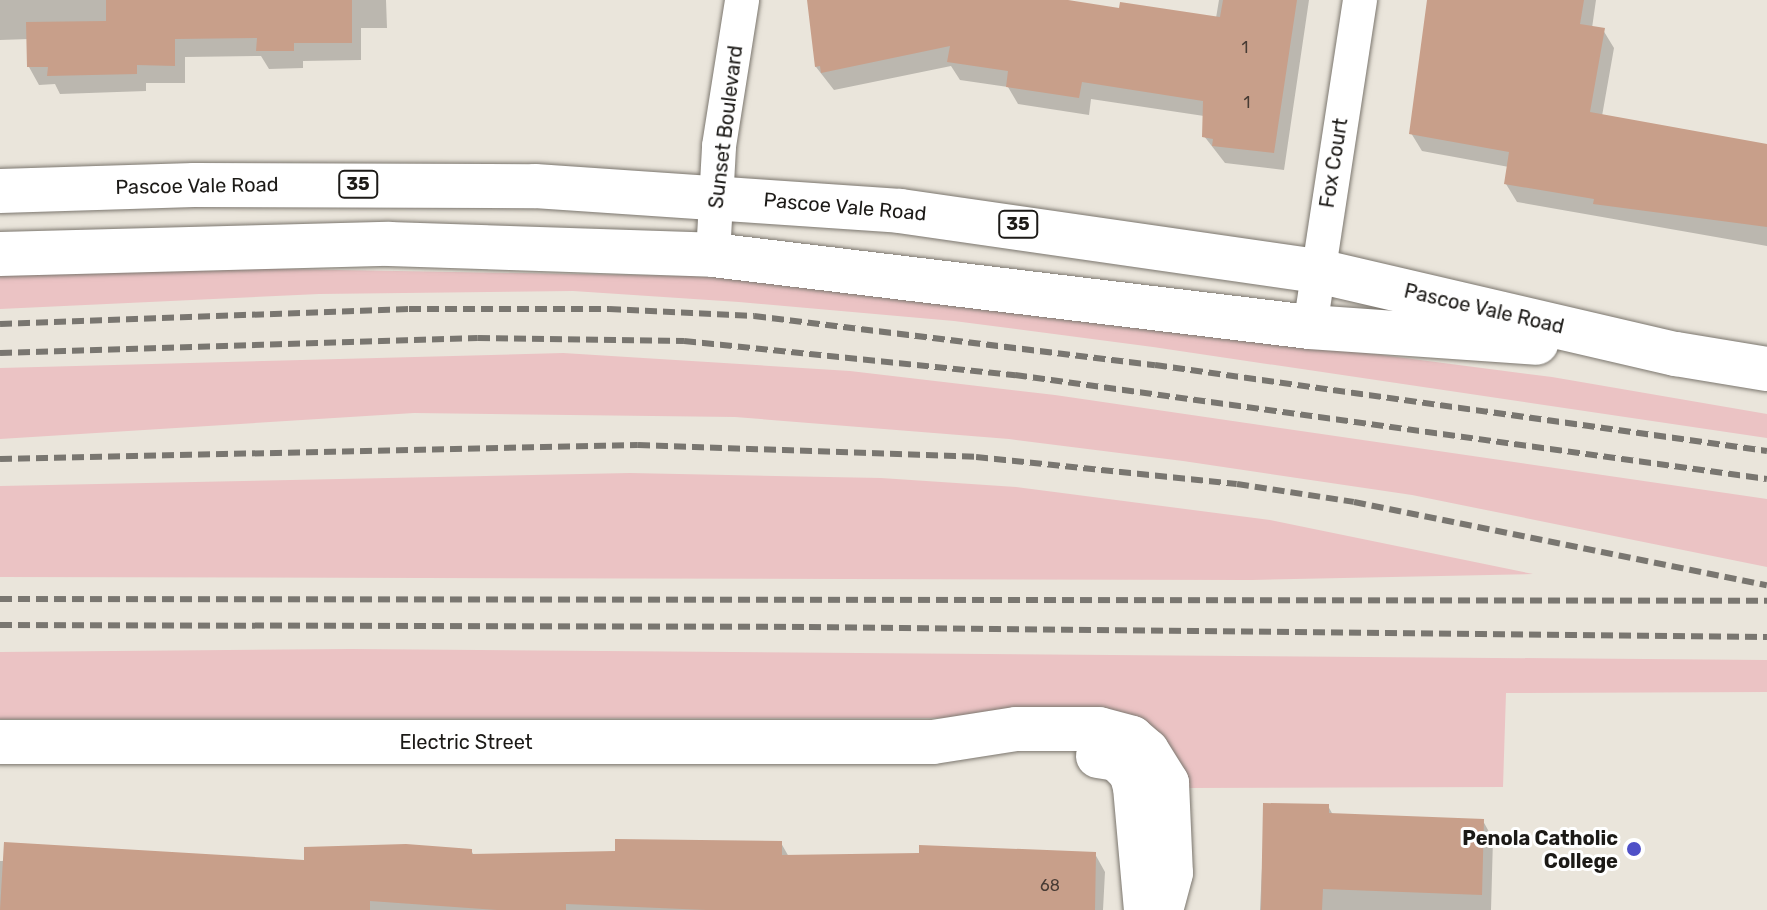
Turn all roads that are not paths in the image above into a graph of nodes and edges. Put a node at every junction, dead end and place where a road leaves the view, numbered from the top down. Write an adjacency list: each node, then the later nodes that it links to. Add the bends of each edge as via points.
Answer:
1 (742, 0): 4 (street, Sunset Boulevard)
2 (1360, 0): 7 (street, Fox Court)
3 (0, 191): 4 (main road, Pascoe Vale Road / 35, via 441,184)
4 (716, 196): 6 (street, Sunset Boulevard); 7 (main road, Pascoe Vale Road / 35, via 1023,225)
5 (0, 254): 6 (main road, Pascoe Vale Road / 35, via 389,244)
6 (713, 255): 8 (main road, Pascoe Vale Road / 35)
7 (1318, 271): 8 (street, Fox Court); 9 (main road, Pascoe Vale Road / 35)
8 (1310, 327): 9 (main road, Pascoe Vale Road / 35)
9 (1676, 354): 10 (main road, Pascoe Vale Road / 35)
10 (1767, 369)
11 (0, 742): 12 (main road, Electric Street)
12 (933, 742): 13 (main road, Electric Street, via 1017,756 1117,759 1131,773 1135,787); 14 (main road, Electric Street, via 1016,729 1099,729 1132,738 1158,767 1171,812 1171,873)
13 (1146, 910)
14 (1161, 910)

